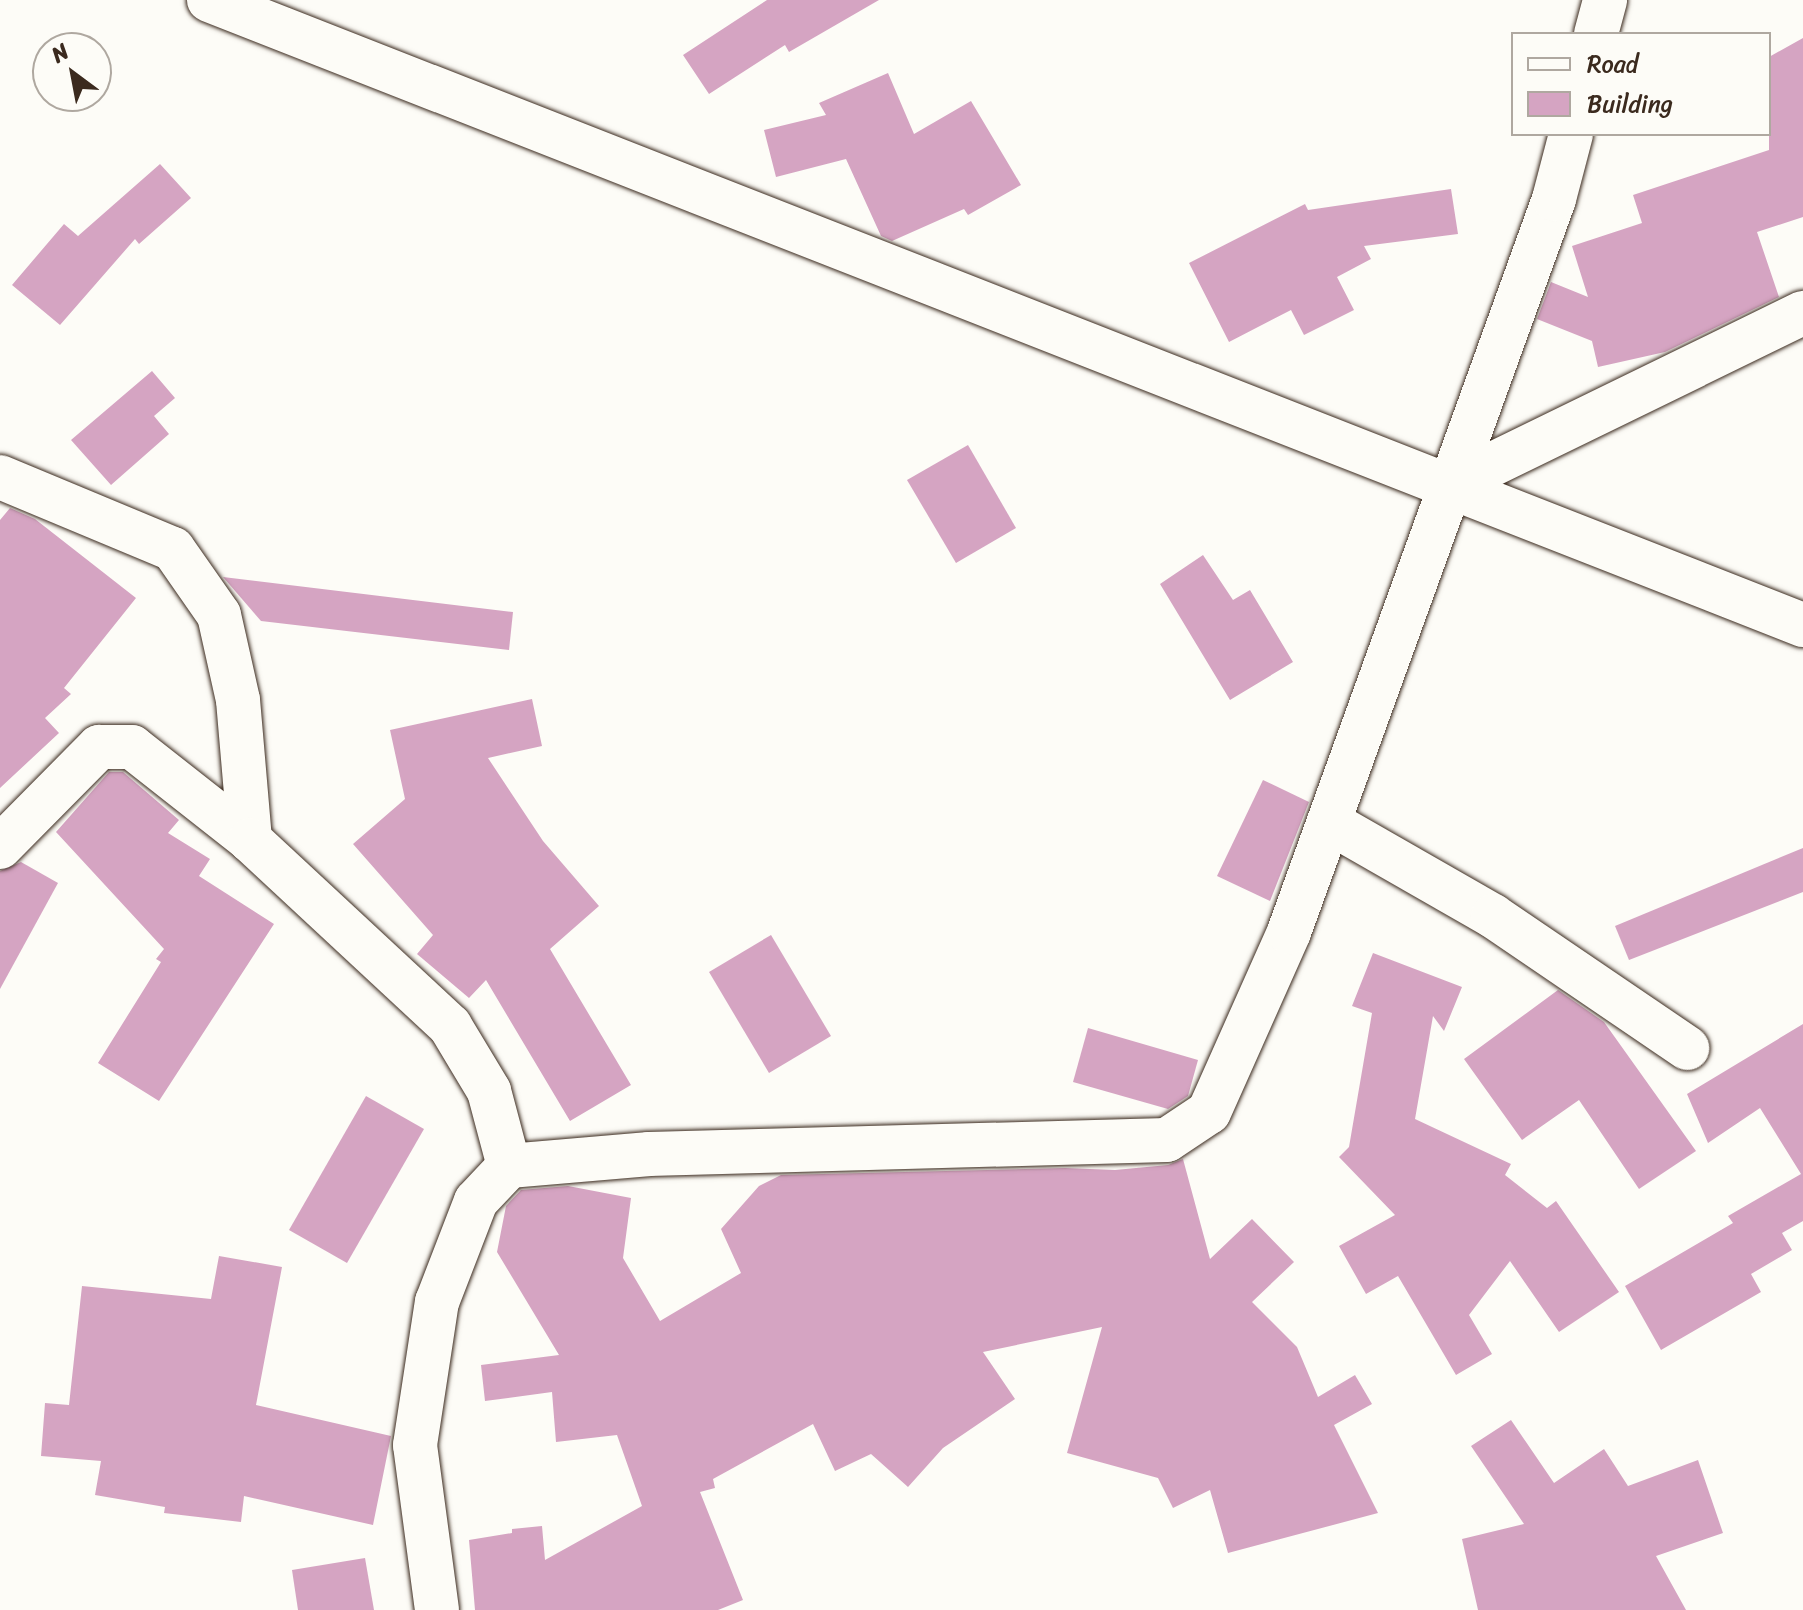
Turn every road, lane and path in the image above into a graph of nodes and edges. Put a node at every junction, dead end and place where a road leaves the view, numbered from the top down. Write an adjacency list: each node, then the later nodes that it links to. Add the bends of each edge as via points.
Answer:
1 (1605, 0): 3 (street)
2 (214, 1): 7 (street)
3 (1597, 32)
4 (1570, 136): 7 (street, via 1554,199)
5 (1803, 313): 7 (street)
6 (0, 477): 10 (street, via 173,549 219,615 238,700)
7 (1448, 486): 8 (street); 9 (street)
8 (1803, 625)
9 (1329, 822): 12 (street, via 1493,916); 13 (street, via 1289,932 1209,1112 1167,1140 649,1154)
10 (250, 840): 11 (street, via 132,747 99,747); 13 (street, via 450,1026 489,1091)
11 (0, 847)
12 (1687, 1048)
13 (509, 1166): 14 (street, via 476,1201 437,1302 415,1445)
14 (437, 1610)

